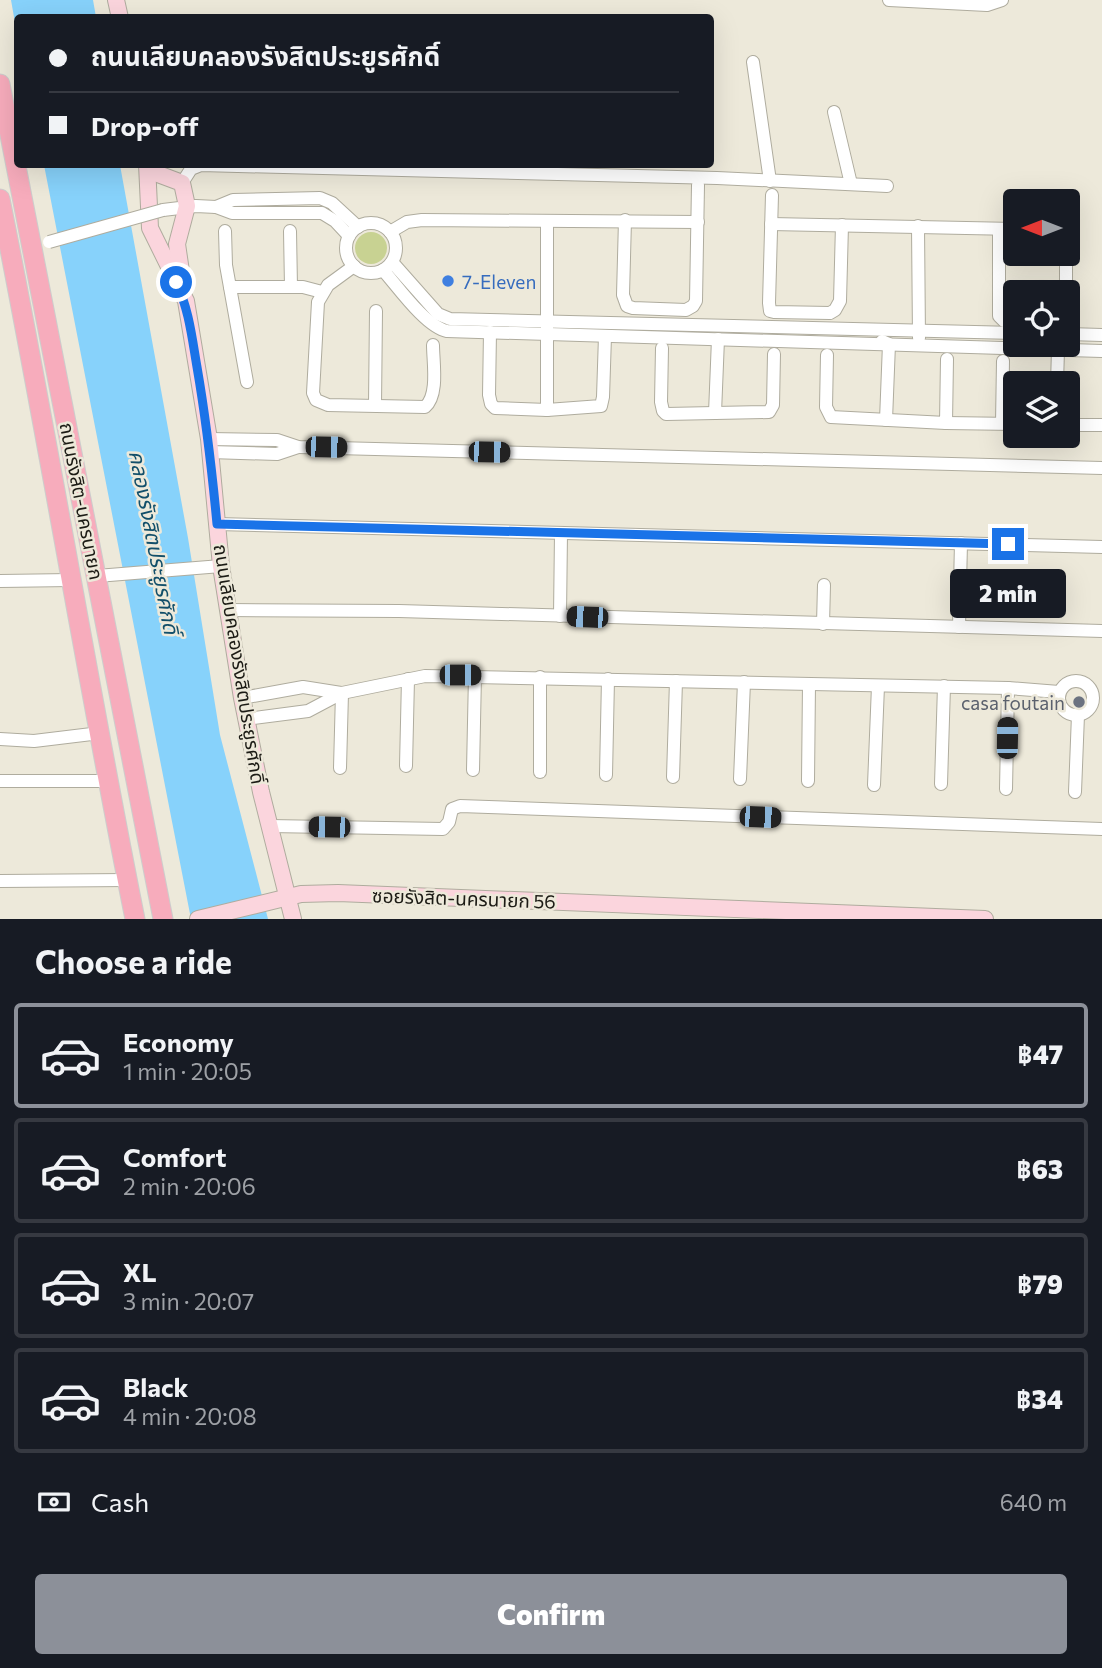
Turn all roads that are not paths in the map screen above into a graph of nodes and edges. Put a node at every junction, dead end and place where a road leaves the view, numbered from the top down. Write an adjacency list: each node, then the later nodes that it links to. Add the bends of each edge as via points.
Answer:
1 (889, 0): 2 (street)
2 (932, 1): 3 (street, via 987,5)
3 (1000, 1)
4 (753, 62): 13 (street)
5 (0, 84): 7 (main road, ถนนรังสิต-นครนายก)
6 (834, 112): 15 (street)
7 (14, 139)
8 (22, 168): 33 (main road, ถนนรังสิต-นครนายก)
9 (147, 168): 39 (street, ถนนเลียบคลองรังสิตประยูรศักดิ์, via 150,228)
10 (155, 168): 14 (street, via 158,174)
11 (194, 168): 14 (street)
12 (308, 168): 13 (street)
13 (770, 181): 15 (street)
14 (182, 183): 20 (street)
15 (851, 184): 17 (street)
16 (698, 185): 23 (street)
17 (887, 186)
18 (772, 195): 24 (street)
19 (0, 199): 80 (main road, ถนนรังสิต-นครนายก)
20 (187, 206): 31 (street, via 232,213 322,213); 33 (street, bridge); 39 (street, via 177,244)
21 (625, 220): 22 (street); 23 (street); 23 (street, via 623,295 627,306 678,311 695,301)
22 (547, 221): 32 (street, via 422,220); 42 (street)
23 (698, 222)
24 (771, 224): 25 (street); 25 (street, via 771,311 810,313 830,313 838,306)
25 (842, 225): 26 (street)
26 (918, 226): 27 (street); 44 (street)
27 (999, 229): 28 (street); 41 (street, via 999,316)
28 (1003, 229)
29 (225, 230): 36 (street)
30 (290, 230): 37 (street)
31 (354, 232): 32 (street, via 375,224); 34 (street, via 346,252)
32 (390, 232): 35 (street, via 395,252)
33 (41, 244): 79 (main road, ถนนรังสิต-นครนายก)
34 (354, 266): 35 (street, via 371,273); 38 (street)
35 (387, 266): 42 (street, via 443,317); 45 (street, via 440,330)
36 (230, 287): 37 (street); 63 (street)
37 (291, 287): 38 (street)
38 (322, 292): 64 (street, via 316,314 316,400 328,405)
39 (186, 301): 72 (street, ถนนเลียบคลองรังสิตประยูรศักดิ์)
40 (376, 312): 64 (street)
41 (1003, 320)
42 (547, 328): 43 (street); 45 (street); 49 (street); 65 (street)
43 (858, 330): 44 (street); 51 (street)
44 (919, 331): 46 (street); 53 (street)
45 (490, 332): 65 (street, via 491,404 495,408)
46 (1003, 333)
47 (1080, 334): 48 (street)
48 (1102, 335)
49 (605, 336): 50 (street); 65 (street, via 601,406)
50 (718, 339): 51 (street); 66 (street)
51 (889, 344): 53 (street); 67 (street)
52 (433, 345): 64 (street, via 429,404)
53 (919, 345): 55 (street)
54 (662, 348): 66 (street, via 663,411)
55 (1003, 348)
56 (1080, 350): 57 (street)
57 (1102, 351)
58 (774, 354): 66 (street, via 772,411)
59 (827, 355): 67 (street, via 826,407 831,417)
60 (947, 359): 68 (street)
61 (1003, 361): 62 (street)
62 (1004, 371)
63 (247, 382)
64 (375, 405)
65 (547, 410)
66 (715, 413)
67 (886, 420): 68 (street)
68 (946, 423): 69 (street)
69 (1003, 424)
70 (1080, 425): 71 (street)
71 (1102, 425)
72 (210, 446): 73 (street, via 277,454 298,447); 74 (street, ถนนเลียบคลองรังสิตประยูรศักดิ์)
73 (1102, 468)
74 (217, 524): 75 (street); 78 (street, ถนนเลียบคลองรังสิตประยูรศักดิ์)
75 (561, 533): 76 (street); 84 (street)
76 (961, 542): 77 (street); 86 (street)
77 (1102, 547)
78 (215, 567): 79 (street); 83 (street, ถนนเลียบคลองรังสิตประยูรศักดิ์)
79 (106, 575): 126 (main road, ถนนรังสิต-นครนายก)
80 (71, 580): 81 (street); 104 (main road, ถนนรังสิต-นครนายก)
81 (0, 581)
82 (824, 585): 85 (street)
83 (228, 610): 84 (street); 100 (street, ถนนเลียบคลองรังสิตประยูรศักดิ์)
84 (560, 616): 85 (street)
85 (822, 624): 86 (street)
86 (959, 627): 87 (street)
87 (1102, 631)
88 (475, 675): 89 (street); 91 (street); 108 (street)
89 (540, 677): 90 (street); 109 (street)
90 (608, 678): 92 (street); 110 (street)
91 (408, 679): 99 (street); 106 (street)
92 (676, 681): 93 (street); 111 (street)
93 (744, 682): 94 (street); 112 (street)
94 (809, 684): 95 (street); 115 (street)
95 (878, 685): 96 (street); 117 (street)
96 (944, 686): 97 (street); 116 (street)
97 (1008, 688): 98 (street); 118 (street)
98 (1059, 692): 101 (street, via 1067,683 1084,682 1092,691); 102 (street, via 1062,709)
99 (342, 693): 100 (street, via 303,687); 103 (street, via 308,711); 107 (street)
100 (242, 698): 103 (street, ถนนเลียบคลองรังสิตประยูรศักดิ์)
101 (1096, 711): 102 (street)
102 (1078, 715): 119 (street)
103 (246, 719): 120 (street, ถนนเลียบคลองรังสิตประยูรศักดิ์)
104 (100, 733): 105 (street, via 34,741); 114 (main road, ถนนรังสิต-นครนายก)
105 (0, 739)
106 (406, 766)
107 (340, 768)
108 (473, 770)
109 (540, 772)
110 (606, 775)
111 (673, 777)
112 (740, 779)
113 (0, 781): 114 (street)
114 (108, 781): 123 (main road, ถนนรังสิต-นครนายก)
115 (808, 781)
116 (941, 784)
117 (874, 785)
118 (1006, 789)
119 (1075, 792)
120 (270, 826): 121 (street, via 443,830 452,809 460,806); 124 (street, ถนนเลียบคลองรังสิตประยูรศักดิ์)
121 (1102, 829)
122 (0, 880): 123 (street)
123 (128, 880): 125 (main road, ถนนรังสิต-นครนายก)
124 (284, 899): 127 (street, ซอยรังสิต-นครนายก 56); 128 (street, ถนนเลียบคลองรังสิตประยูรศักดิ์); 129 (street, ซอยรังสิต-นครนายก 56, via 338,893)
125 (135, 919)
126 (163, 919)
127 (198, 919)
128 (293, 919)
129 (985, 919)

